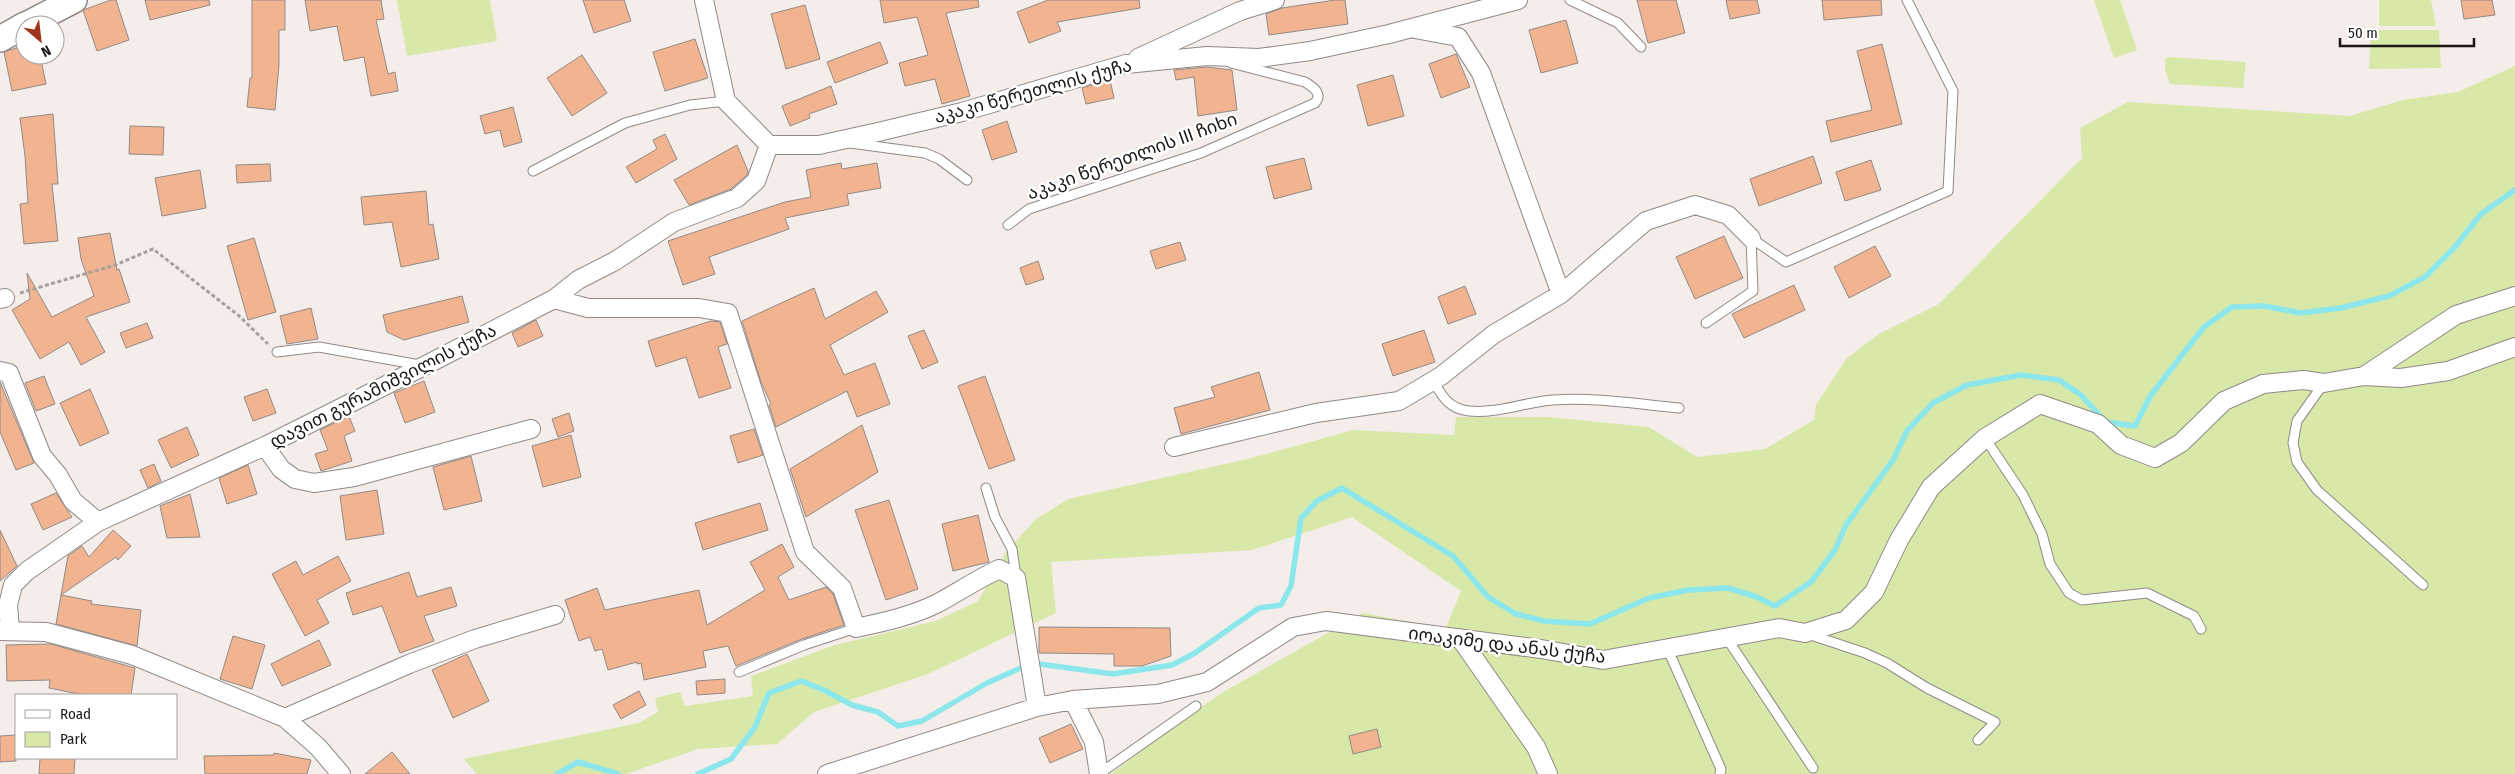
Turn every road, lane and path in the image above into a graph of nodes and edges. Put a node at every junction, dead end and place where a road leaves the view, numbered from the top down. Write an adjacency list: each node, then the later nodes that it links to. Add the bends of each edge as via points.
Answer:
1 (74, 0): 7 (street)
2 (704, 0): 14 (street)
3 (1275, 0): 13 (street, via 1240,11)
4 (1518, 0): 8 (street, აკაკი წერეთლის ქუჩა)
5 (1570, 0): 11 (lane, via 1618,23)
6 (1907, 0): 20 (lane, via 1954,91 1948,191 1786,262)
7 (45, 15)
8 (1410, 28): 12 (street, აკაკი წერეთლის ქუჩა, via 1310,51 1259,58); 21 (street, via 1458,37 1481,73)
9 (15, 30): 10 (street)
10 (0, 38)
11 (1641, 47)
12 (1207, 56): 13 (street, აკაკი წერეთლის ქუჩა); 19 (lane, აკაკი წერეთლის III ჩიხი, via 1305,82 1313,87 1318,99 1201,153 1029,209)
13 (1126, 64): 15 (street, აკაკი წერეთლის ქუჩა, via 962,112)
14 (726, 101): 16 (street); 17 (lane, via 690,105 625,123)
15 (834, 141): 16 (street, აკაკი წერეთლის ქუჩა, via 819,145); 18 (lane, via 925,153 939,159)
16 (769, 145): 24 (street, დავით გურამიშვილის ქუჩა, via 756,181 737,198 674,222 616,261 578,280)
17 (534, 171)
18 (967, 180)
19 (1008, 225)
20 (1751, 238): 21 (street, via 1728,215 1695,206 1646,221); 25 (lane, via 1753,291)
21 (1561, 294): 31 (street, via 1494,334)
22 (2515, 296): 30 (street, via 2456,315)
23 (3, 298): 27 (path, via 153,250 238,315)
24 (554, 299): 28 (street, დავით გურამიშვილის ქუჩა); 44 (street, via 588,308 699,308 728,312 805,552 842,588)
25 (1706, 322)
26 (2515, 348): 30 (street, იოაკიმე და ანას ქუჩა, via 2448,371 2402,378)
27 (277, 352): 28 (lane, via 319,347)
28 (424, 366): 36 (street, დავით გურამიშვილის ქუჩა)
29 (0, 371): 39 (street, via 8,373 42,456 73,501)
30 (2364, 376): 32 (street, იოაკიმე და ანას ქუჩა)
31 (1433, 381): 33 (lane, via 1451,406 1469,411 1577,399); 37 (street, via 1400,401 1316,413)
32 (2324, 383): 35 (street, იოაკიმე და ანას ქუჩა, via 2303,380 2255,387 2224,402 2181,443 2156,458 2121,445 2098,424 2040,404); 41 (lane, via 2297,421 2293,443 2297,462 2317,490)
33 (1679, 408)
34 (531, 429): 36 (street, via 354,477 314,483 295,479 281,468)
35 (1985, 438): 45 (lane, via 2023,495 2042,534 2050,564 2069,593 2082,600 2147,593 2194,616); 47 (street, იოაკიმე და ანას ქუჩა, via 1931,487 1899,540 1874,592 1846,620)
36 (265, 446): 39 (street, დავით გურამიშვილის ქუჩა)
37 (1174, 447)
38 (986, 488): 40 (lane, via 995,517 1012,549)
39 (98, 522): 42 (street, დავით გურამიშვილის ქუჩა, via 27,571 14,585)
40 (1016, 578): 44 (street, via 999,569 937,603 892,621); 54 (street)
41 (2423, 584)
42 (4, 606): 46 (street, დავით გურამიშვილის ქუჩა)
43 (556, 615): 55 (street, via 475,639 409,664)
44 (856, 628): 51 (lane)
45 (2201, 629)
46 (5, 630): 55 (street, via 46,632 132,655)
47 (1805, 633): 48 (street, იოაკიმე და ანას ქუჩა, via 1779,628); 56 (lane, via 1872,656 1995,722)
48 (1726, 637): 50 (street, იოაკიმე და ანას ქუჩა); 57 (lane)
49 (1460, 638): 50 (street, იოაკიმე და ანას ქუჩა, via 1603,660); 52 (street, იოაკიმე და ანას ქუჩა, via 1326,621 1293,627 1207,682 1158,694); 61 (street, via 1536,747)
50 (1668, 650): 62 (lane, via 1721,769)
51 (739, 672)
52 (1073, 700): 54 (street, იოაკიმე და ანას ქუჩა); 60 (street, via 1094,742)
53 (1196, 706): 60 (lane)
54 (1036, 707): 59 (street, იოაკიმე და ანას ქუჩა)
55 (285, 718): 58 (street, via 318,747)
56 (1978, 740)
57 (1813, 768)
58 (341, 774)
59 (827, 774)
60 (1099, 774)
61 (1548, 774)
62 (1720, 774)

